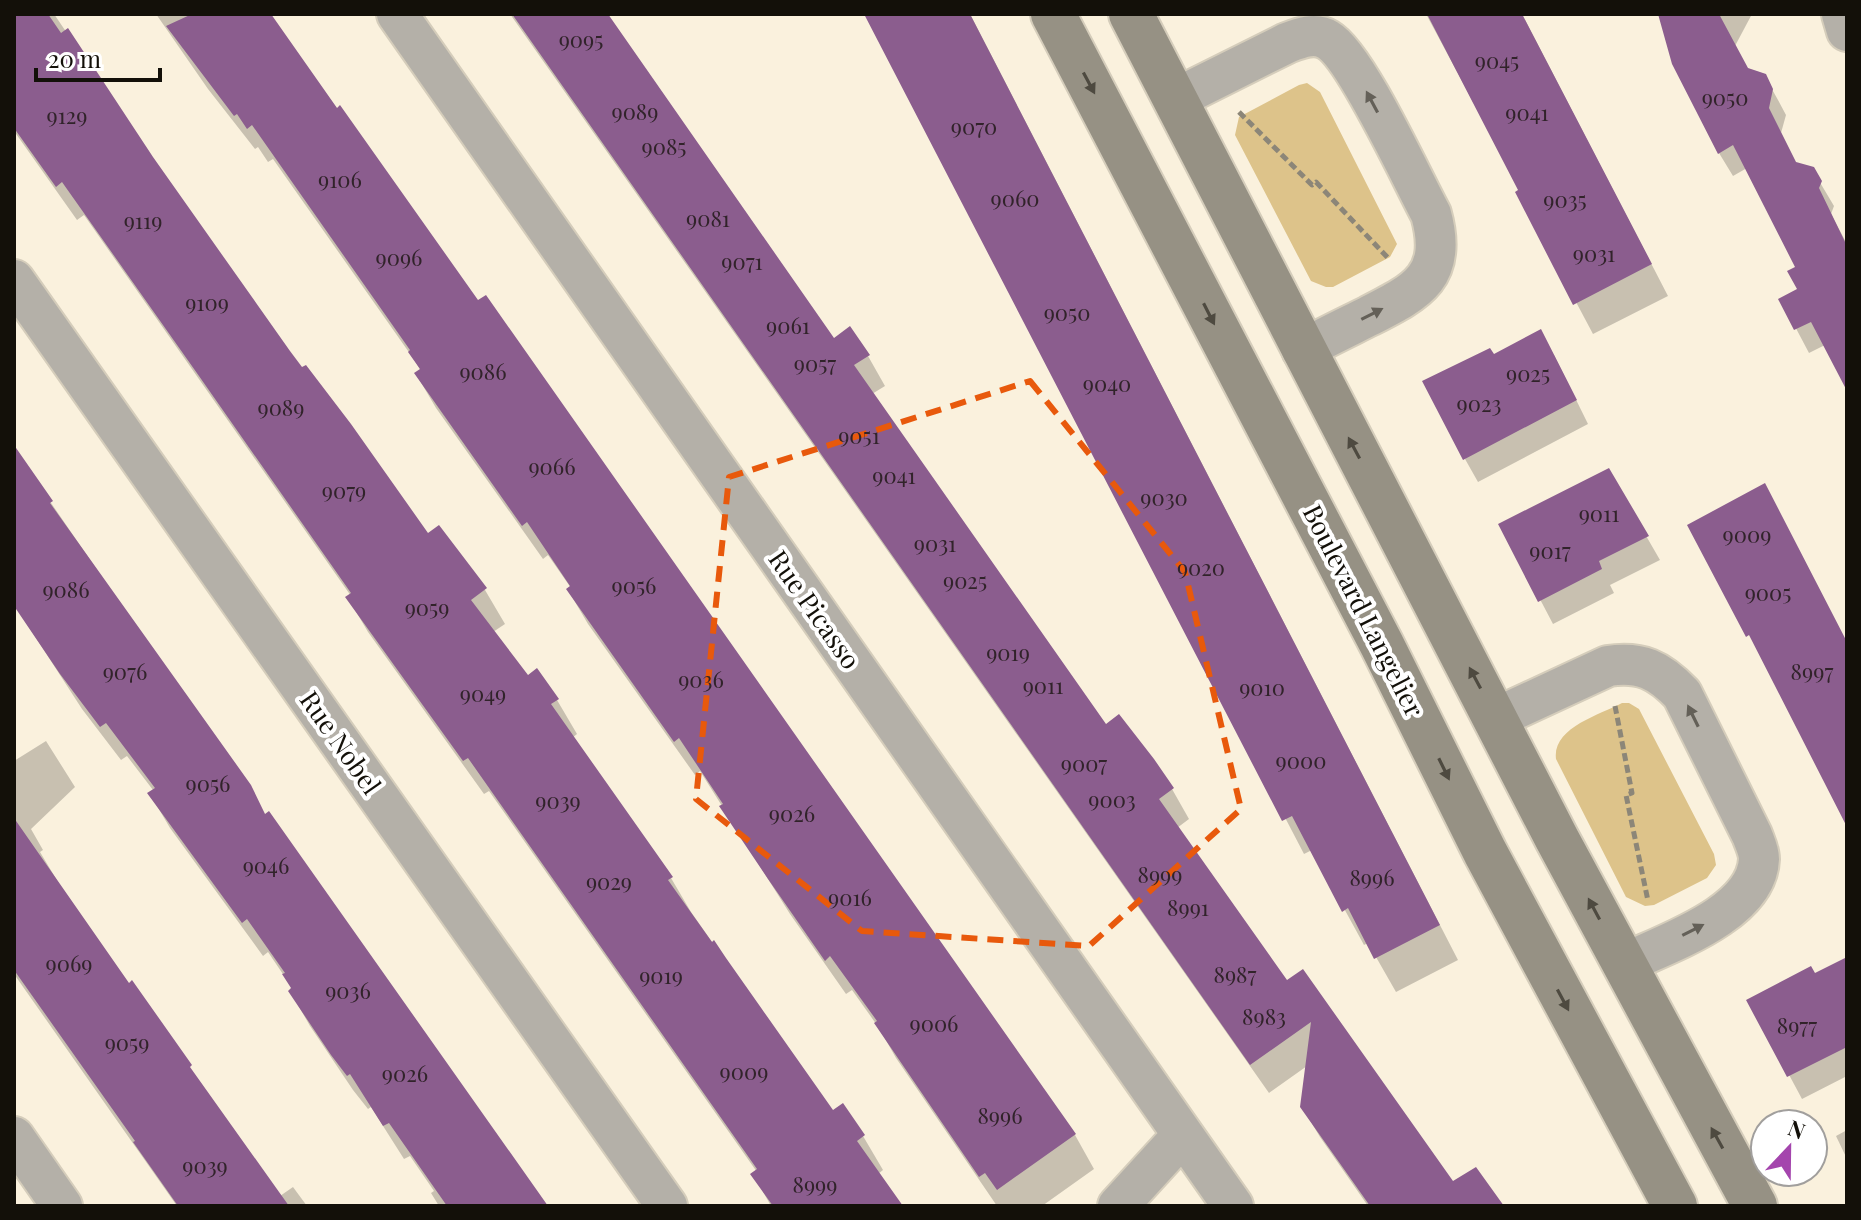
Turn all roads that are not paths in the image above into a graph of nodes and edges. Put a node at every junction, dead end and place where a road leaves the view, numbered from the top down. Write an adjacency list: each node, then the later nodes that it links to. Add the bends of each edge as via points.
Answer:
1 (397, 14): 11 (street, Rue Picasso)
2 (1053, 14): 17 (main road, Boulevard Langelier, one-way to 17, via 1492,866)
3 (1131, 14): 6 (main road)
4 (1842, 14): 5 (street)
5 (1847, 31)
6 (1175, 99): 8 (main road); 8 (street, one-way to 6, via 1410,295 1435,260 1431,214 1359,77 1327,39 1306,36 1287,43)
7 (14, 280): 14 (street, Rue Nobel)
8 (1302, 350): 9 (main road, one-way to 8)
9 (1496, 718): 10 (main road, one-way to 9); 10 (street, one-way to 9, via 1724,914 1755,880 1759,857 1752,835 1682,694 1666,678 1627,663 1608,666)
10 (1623, 964): 18 (main road, one-way to 10)
11 (1182, 1136): 15 (street); 16 (street, Rue Picasso)
12 (14, 1137): 13 (street)
13 (62, 1206)
14 (667, 1206)
15 (1118, 1206)
16 (1233, 1206)
17 (1675, 1206)
18 (1755, 1206)

